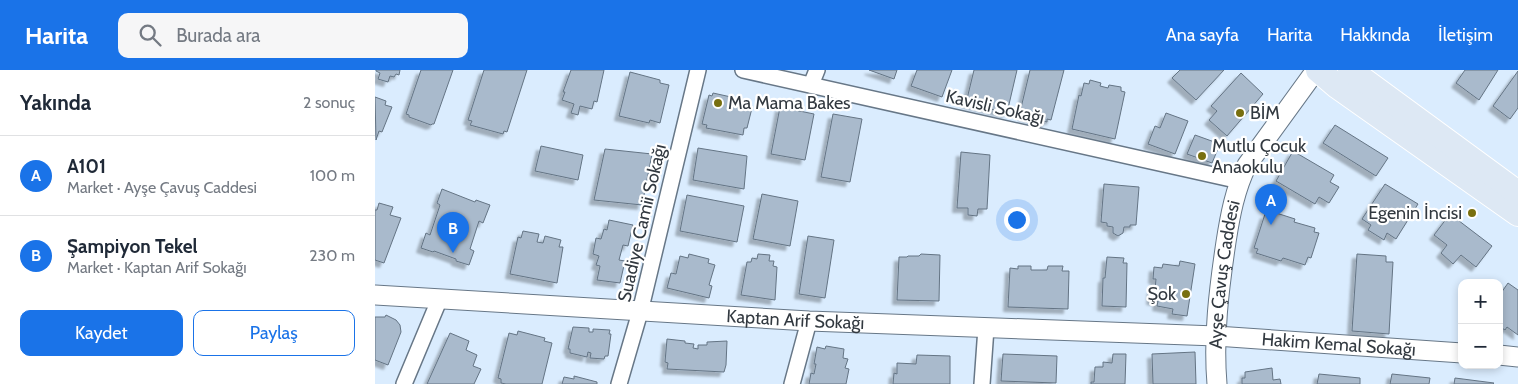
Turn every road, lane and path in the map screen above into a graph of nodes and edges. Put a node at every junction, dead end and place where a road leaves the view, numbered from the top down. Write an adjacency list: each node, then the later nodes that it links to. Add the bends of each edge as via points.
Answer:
1 (698, 70): 12 (street, Suadiye Camii Sokağı)
2 (743, 70): 6 (street, Kavisli Sokağı)
3 (817, 70): 6 (street)
4 (1317, 70): 7 (street, Ayşe Çavuş Caddesi, via 1247,165); 9 (main road)
5 (1350, 70): 8 (main road)
6 (811, 85): 7 (street, Kavisli Sokağı)
7 (1240, 181): 15 (street, Ayşe Çavuş Caddesi, via 1229,223)
8 (1518, 193)
9 (1518, 214)
10 (375, 295): 11 (street, Kaptan Arif Sokağı)
11 (440, 298): 12 (street, Kaptan Arif Sokağı); 19 (street)
12 (640, 312): 13 (street, Kaptan Arif Sokağı); 20 (street, Suadiye Camii Sokağı)
13 (809, 321): 14 (street, Kaptan Arif Sokağı); 21 (street)
14 (986, 328): 15 (street, Kaptan Arif Sokağı); 22 (street)
15 (1216, 336): 16 (street, Hakim Kemal Sokağı); 23 (street, Ayşe Çavuş Caddesi)
16 (1458, 353)
17 (1503, 355): 18 (street)
18 (1518, 356)
19 (404, 384)
20 (619, 384)
21 (792, 384)
22 (983, 384)
23 (1217, 384)

